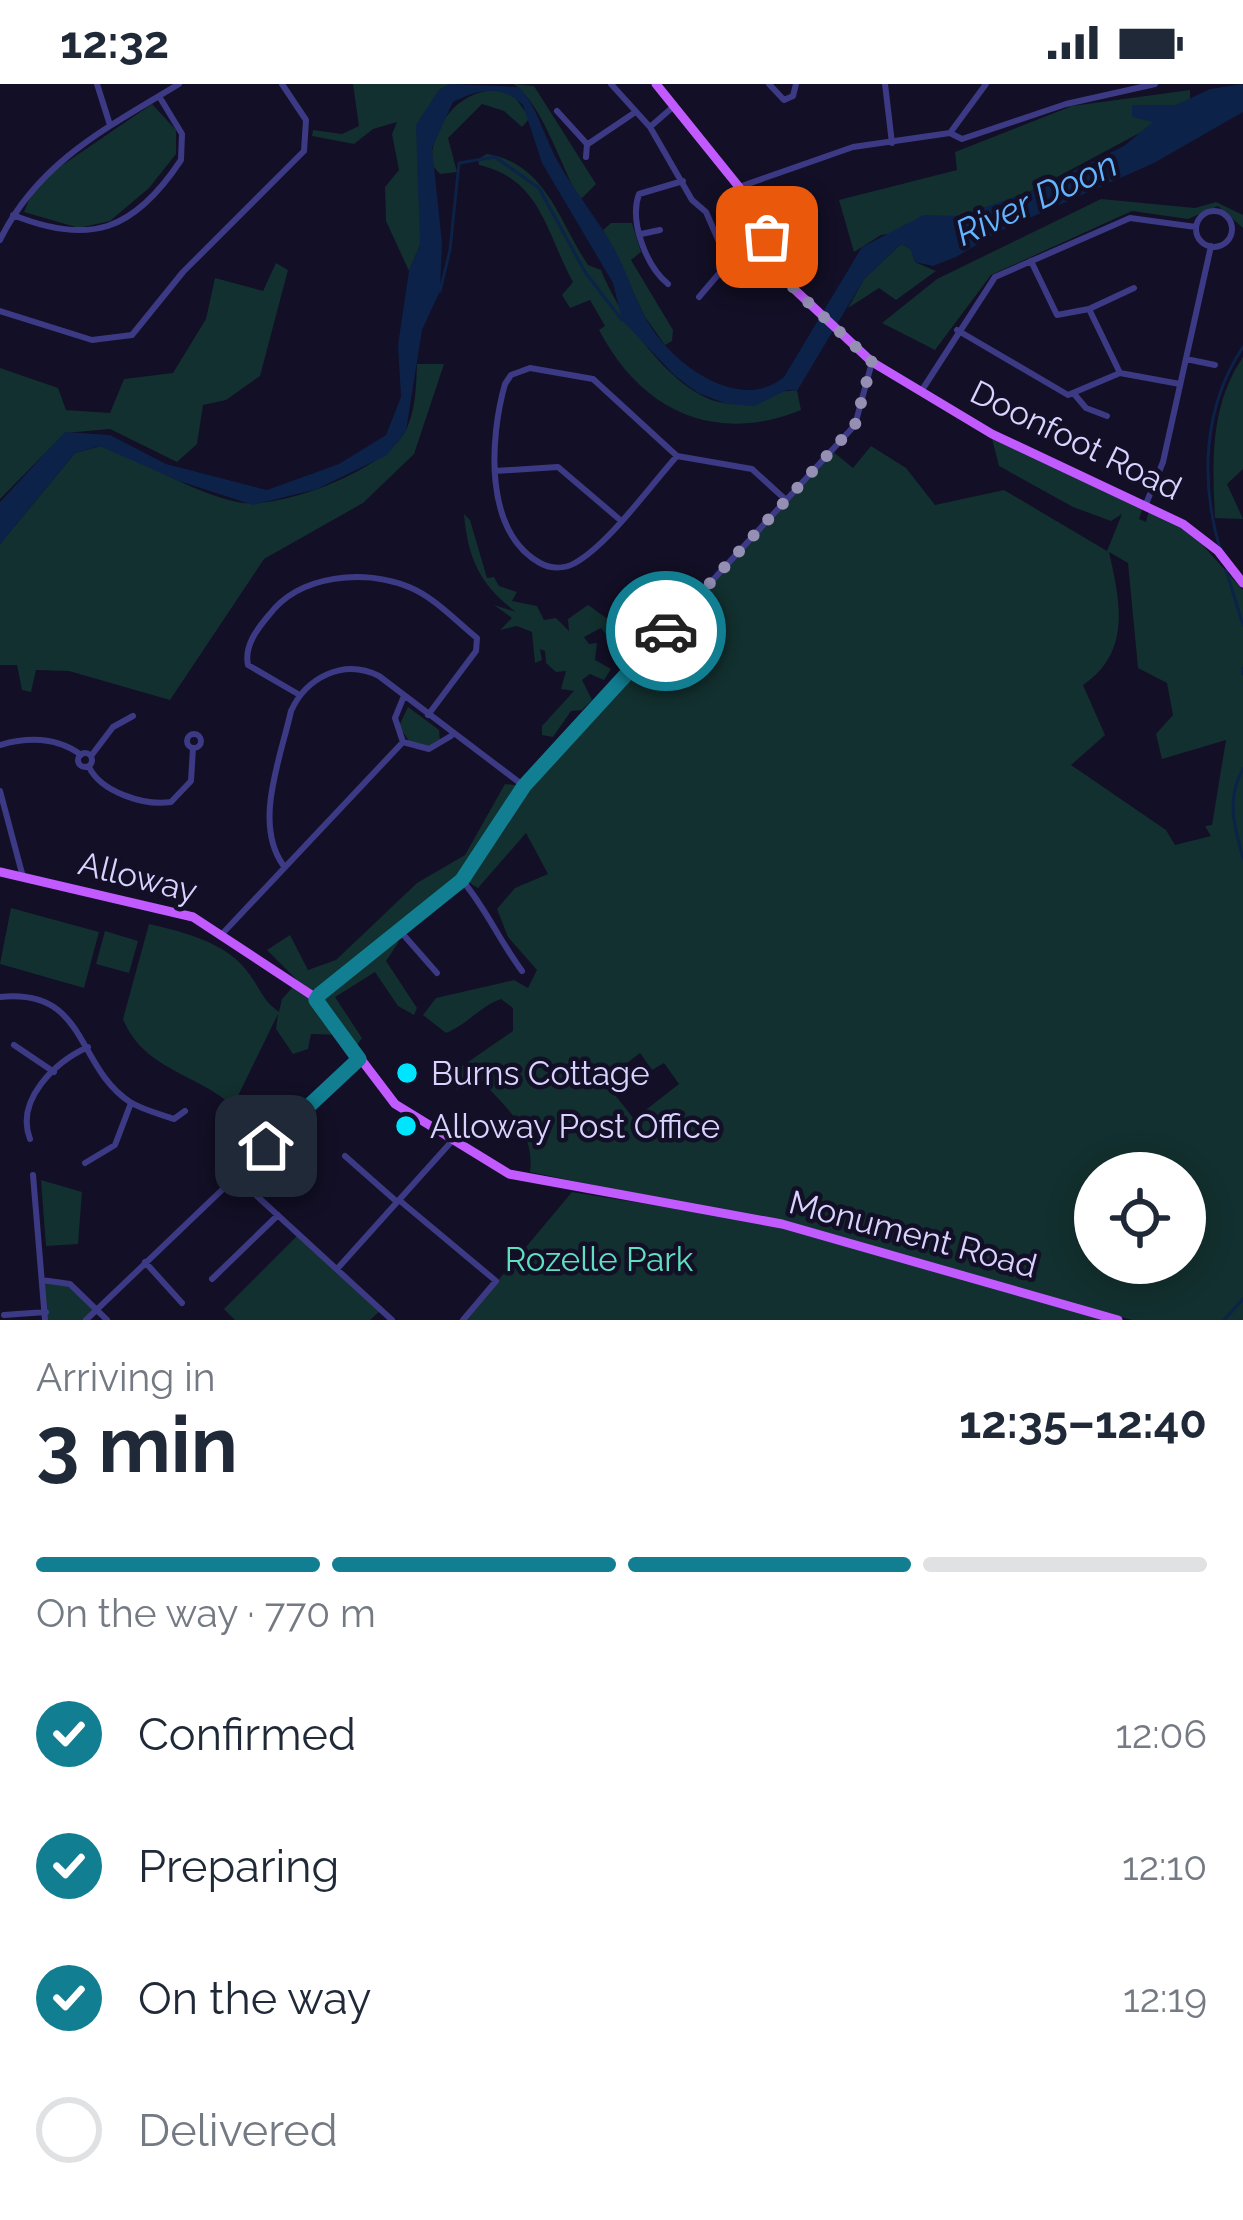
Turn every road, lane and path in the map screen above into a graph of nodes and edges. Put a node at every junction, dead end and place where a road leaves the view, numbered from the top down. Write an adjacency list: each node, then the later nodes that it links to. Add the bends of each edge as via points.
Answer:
1 (97, 84): 15 (street)
2 (179, 84): 11 (street)
3 (282, 84): 36 (street, via 306,120 304,152 183,272 139,330 92,340)
4 (610, 84): 14 (street)
5 (656, 84): 12 (main road, Doonfoot Road)
6 (796, 84): 10 (street, via 784,100)
7 (885, 84): 18 (street)
8 (986, 84): 17 (street)
9 (1155, 84): 17 (street, via 962,139)
10 (772, 85)
11 (159, 96): 15 (street); 23 (street, via 182,134 181,160 122,219 75,234)
12 (675, 105): 16 (street); 22 (main road, Doonfoot Road)
13 (557, 111): 19 (street)
14 (634, 113): 16 (street); 19 (street)
15 (110, 125): 23 (street, via 43,175)
16 (650, 127): 21 (street)
17 (950, 133): 18 (street)
18 (892, 143): 22 (street, via 842,150)
19 (587, 144): 20 (street)
20 (586, 157)
21 (683, 181): 28 (street, via 640,194); 34 (street, via 713,225 723,259 718,279)
22 (740, 187): 39 (main road, Doonfoot Road, via 808,306)
23 (13, 214): 29 (street)
24 (1196, 227): 26 (street, via 1203,214 1218,211); 30 (street); 31 (street, via 1130,218)
25 (660, 230): 28 (street)
26 (1231, 231): 27 (street); 30 (street)
27 (1243, 233)
28 (641, 234): 32 (street, via 651,266)
29 (0, 240)
30 (1211, 246): 38 (street)
31 (1031, 261): 35 (street, via 1057,315); 37 (street, via 986,285)
32 (668, 284)
33 (1134, 288): 35 (street)
34 (699, 297)
35 (1089, 309): 41 (street)
36 (0, 311)
37 (957, 330): 43 (street); 44 (street, via 1057,392)
38 (1186, 359): 40 (street); 42 (street)
39 (872, 362): 43 (main road, Doonfoot Road); 48 (street, via 855,425)
40 (1215, 365)
41 (1120, 373): 42 (street); 44 (street)
42 (1180, 384): 49 (street)
43 (922, 390): 49 (main road, Doonfoot Road, via 992,434)
44 (1075, 395): 45 (street, via 1085,409)
45 (1107, 416)
46 (677, 456): 47 (street, via 593,379 530,368 505,384); 48 (street, via 752,469); 50 (street)
47 (495, 471): 50 (street, via 558,467); 50 (street, via 507,523 548,566 576,563)
48 (786, 500): 63 (street)
49 (1146, 504): 51 (main road, Doonfoot Road, via 1218,551)
50 (619, 519)
51 (1243, 584)
52 (298, 694): 53 (street, via 326,674 366,669); 55 (street, via 248,664 247,648 261,625 274,607 318,583 375,578 426,596 477,638 476,651); 65 (street, via 272,801 272,849)
53 (404, 696): 55 (street); 57 (street, via 395,718)
54 (135, 715): 61 (street, via 113,727)
55 (428, 715): 56 (street)
56 (452, 735): 57 (street, via 429,749); 63 (street)
57 (403, 742): 65 (street)
58 (0, 745): 60 (street, via 36,739)
59 (193, 748): 62 (street, via 191,782 171,802 103,787)
60 (81, 755): 61 (street); 62 (street, via 79,764)
61 (91, 756): 62 (street)
62 (89, 766)
63 (524, 786): 68 (street)
64 (0, 791): 67 (street)
65 (283, 865): 70 (street)
66 (0, 872): 67 (main road, Alloway)
67 (23, 877): 70 (main road, Alloway, via 178,912)
68 (462, 880): 69 (street); 71 (street)
69 (400, 932): 72 (street); 74 (street)
70 (223, 933): 74 (main road, Alloway)
71 (522, 971)
72 (437, 973)
73 (0, 997): 76 (street, via 57,1009)
74 (316, 997): 77 (main road, Alloway)
75 (14, 1046): 78 (street)
76 (88, 1047): 78 (street); 79 (street)
77 (359, 1059): 82 (main road, Alloway, via 395,1104); 86 (street)
78 (54, 1072): 81 (street, via 32,1096 22,1129)
79 (131, 1103): 80 (street, via 175,1124); 83 (street, via 115,1145 88,1160)
80 (185, 1112)
81 (30, 1139)
82 (452, 1141): 87 (main road, Alloway, via 509,1174); 88 (street)
83 (87, 1147)
84 (345, 1156): 88 (street)
85 (33, 1174): 93 (street)
86 (234, 1175): 89 (street); 90 (street)
87 (571, 1190): 102 (main road, Monument Road, via 782,1224)
88 (398, 1201): 91 (street); 101 (street, via 496,1281)
89 (278, 1215): 91 (street); 92 (street)
90 (145, 1262): 94 (street); 95 (street)
91 (337, 1269): 100 (street)
92 (212, 1279)
93 (42, 1280): 95 (street, via 65,1281); 97 (street)
94 (182, 1303)
95 (96, 1309): 98 (street); 99 (street)
96 (4, 1316): 97 (street)
97 (46, 1316)
98 (86, 1320)
99 (107, 1320)
100 (392, 1320)
101 (463, 1320)
102 (1118, 1320)

